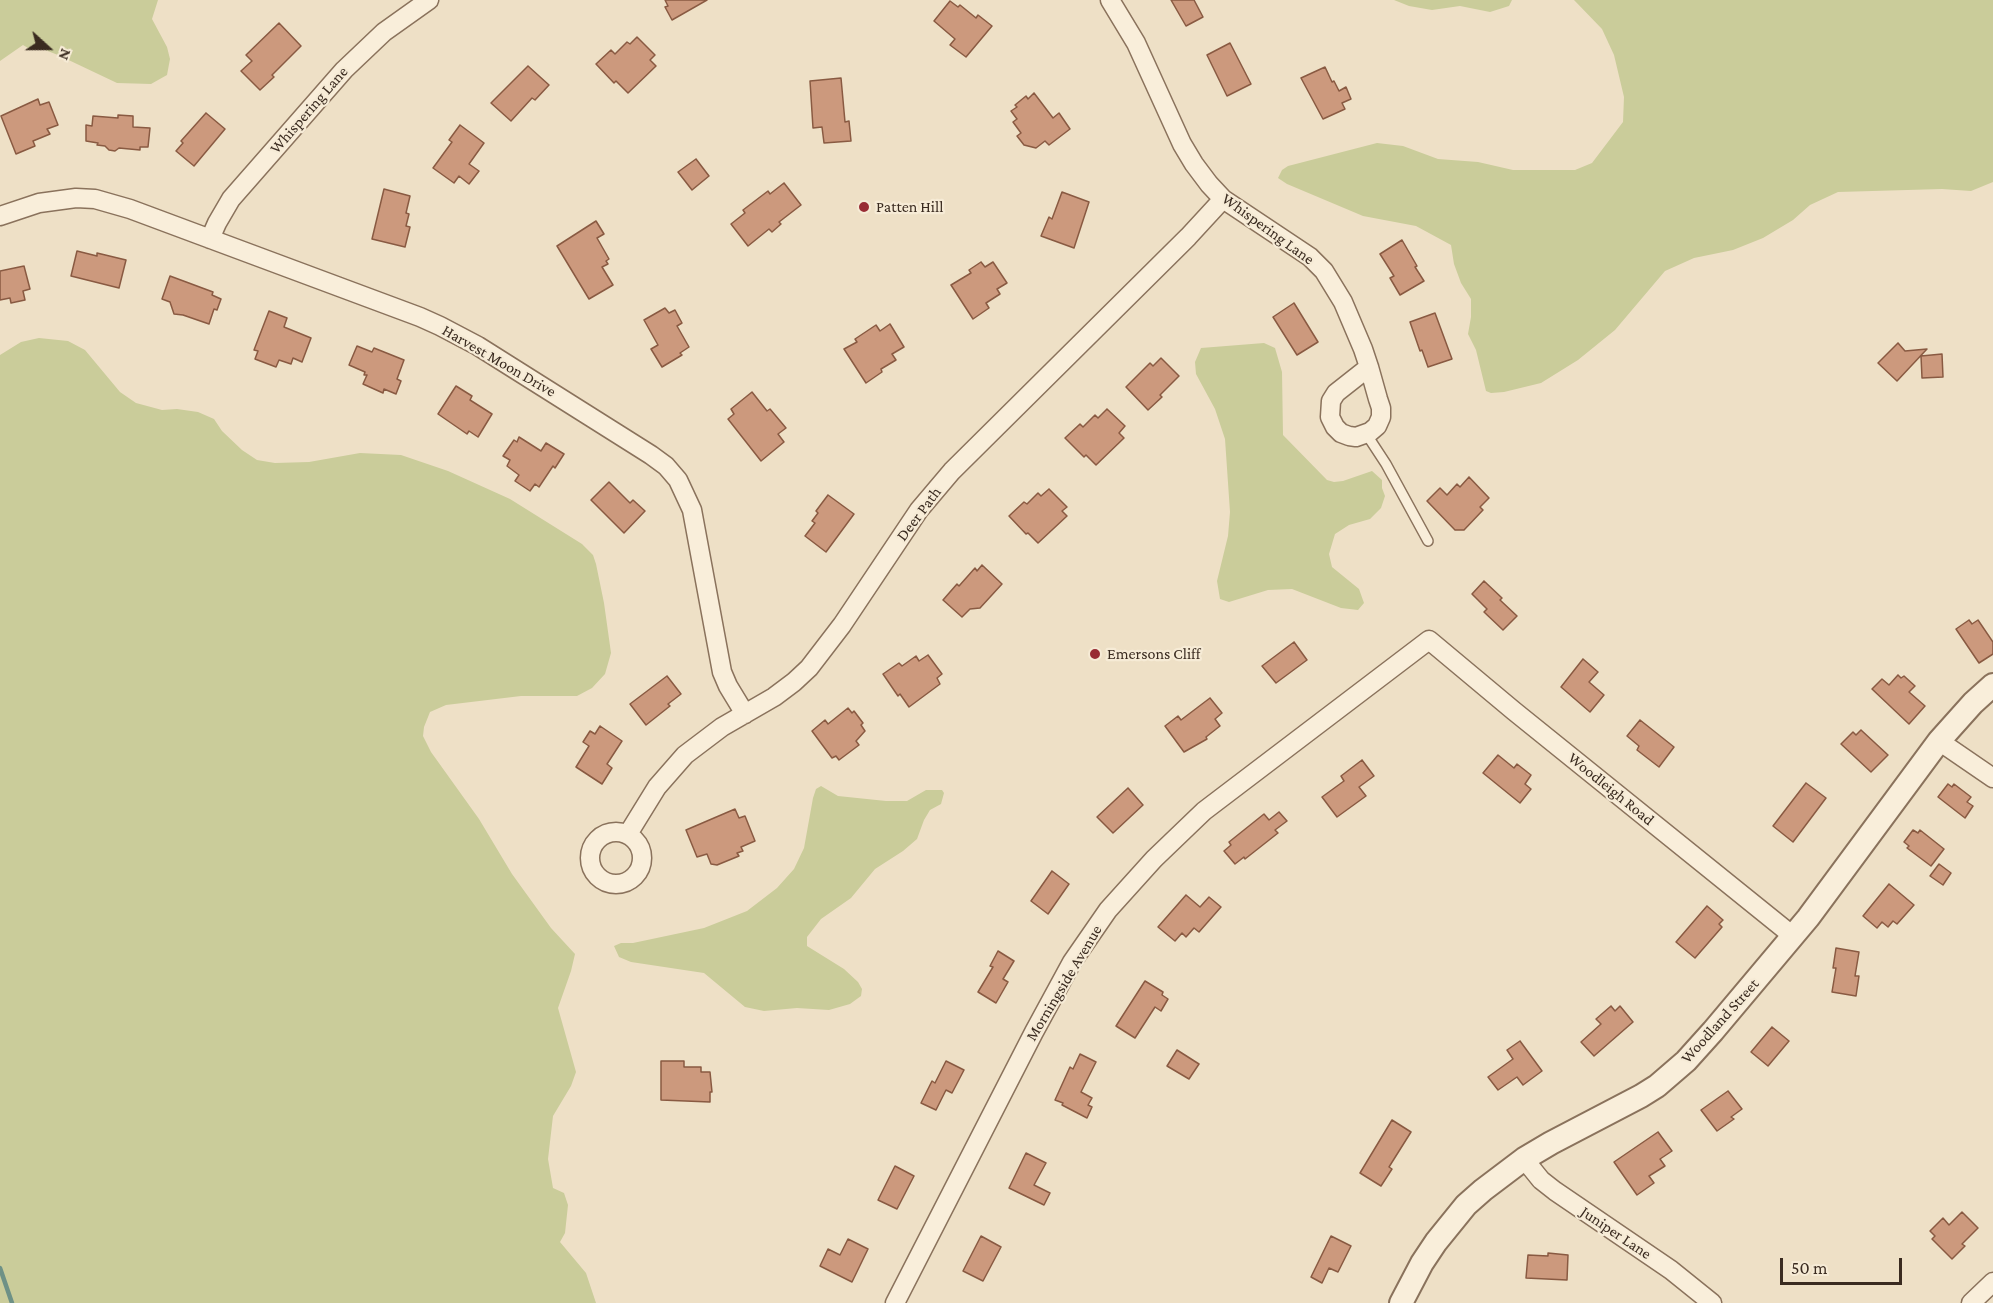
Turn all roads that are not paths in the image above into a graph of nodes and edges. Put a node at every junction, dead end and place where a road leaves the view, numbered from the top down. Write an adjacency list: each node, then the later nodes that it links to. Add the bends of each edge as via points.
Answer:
1 (429, 0): 5 (street, Whispering Lane, via 384,32 344,70 231,199)
2 (1110, 0): 3 (street, Whispering Lane, via 1136,43 1182,144)
3 (1223, 199): 6 (street, Whispering Lane, via 1295,245 1324,271 1354,323); 11 (street, Deer Path, via 952,471 919,510 809,668 774,697)
4 (0, 216): 5 (street, Harvest Moon Drive, via 39,202 94,199)
5 (210, 239): 11 (street, Harvest Moon Drive, via 420,317 459,336 666,466 678,480 692,510 722,672)
6 (1369, 367): 7 (street, Whispering Lane, via 1381,417); 7 (street, via 1336,393 1329,410 1341,433)
7 (1367, 435): 8 (lane)
8 (1428, 541)
9 (1429, 640): 15 (street, Woodleigh Road); 18 (street, Morningside Avenue, via 1204,811 1108,910 1072,962 1034,1032)
10 (1993, 685): 12 (street, Woodland Street)
11 (745, 714): 14 (street, Deer Path, via 685,754 657,787)
12 (1940, 741): 13 (street); 15 (street, Woodland Street)
13 (1993, 778)
14 (628, 834)
15 (1793, 936): 16 (street, Woodland Street, via 1700,1047 1673,1073 1641,1096)
16 (1524, 1159): 19 (street, Woodland Street, via 1483,1190 1451,1223 1422,1263); 20 (street, Juniper Lane, via 1555,1191 1656,1259)
17 (1993, 1282): 21 (street)
18 (895, 1303)
19 (1401, 1303)
20 (1712, 1303)
21 (1971, 1303)

